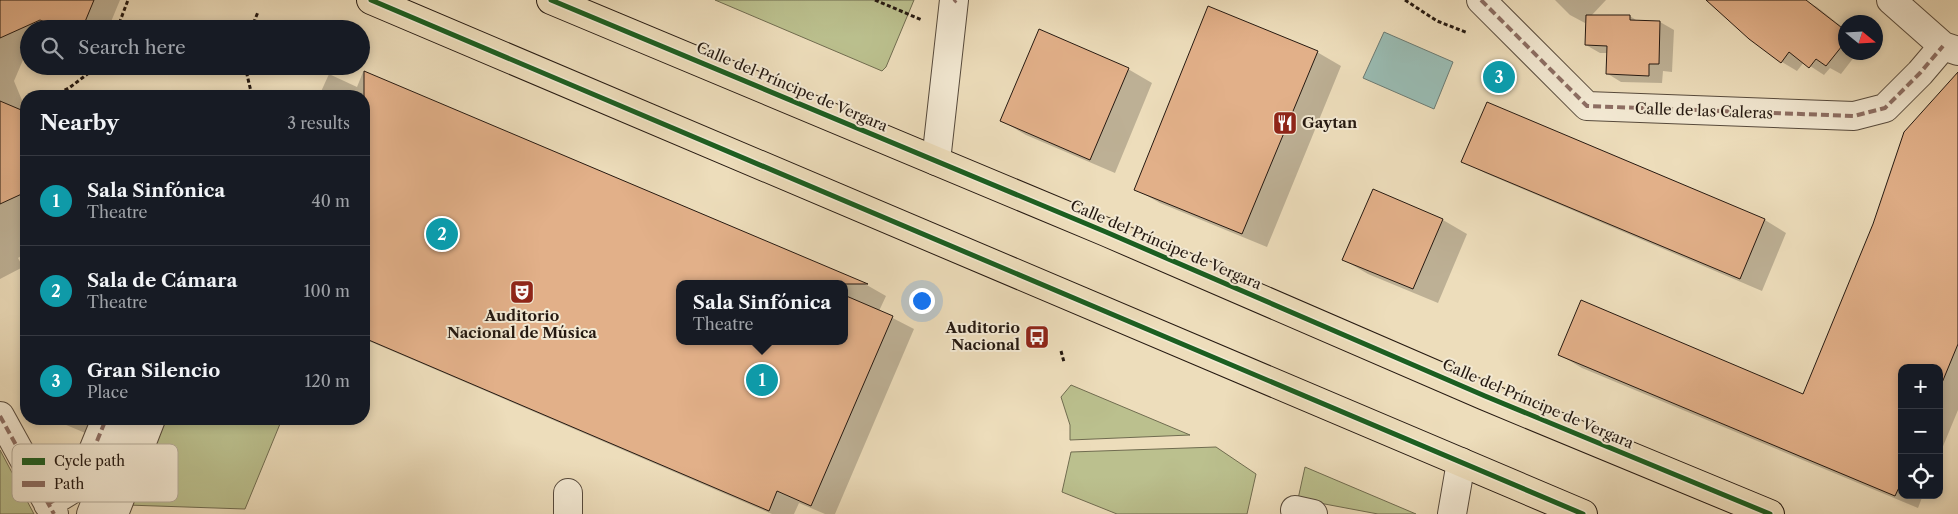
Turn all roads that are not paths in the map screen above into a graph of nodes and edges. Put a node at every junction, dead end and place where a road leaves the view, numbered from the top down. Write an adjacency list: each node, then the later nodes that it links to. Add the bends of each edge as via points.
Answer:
1 (371, 0): 16 (main road)
2 (551, 0): 7 (main road, Calle del Príncipe de Vergara)
3 (955, 0): 7 (street)
4 (1481, 0): 6 (street, Calle de las Caleras, via 1587,106 1854,116 1885,108)
5 (1891, 0): 6 (street)
6 (1950, 48)
7 (936, 161): 23 (main road, Calle del Príncipe de Vergara, via 1494,400)
8 (0, 416): 12 (street)
9 (104, 425): 13 (street)
10 (127, 425): 14 (street)
11 (149, 425): 15 (street)
12 (15, 444)
13 (96, 444)
14 (119, 444)
15 (141, 444)
16 (1460, 462): 21 (street); 22 (main road)
17 (96, 502): 19 (street)
18 (119, 502): 20 (street)
19 (91, 514)
20 (114, 514)
21 (1452, 514)
22 (1583, 514)
23 (1770, 514)

